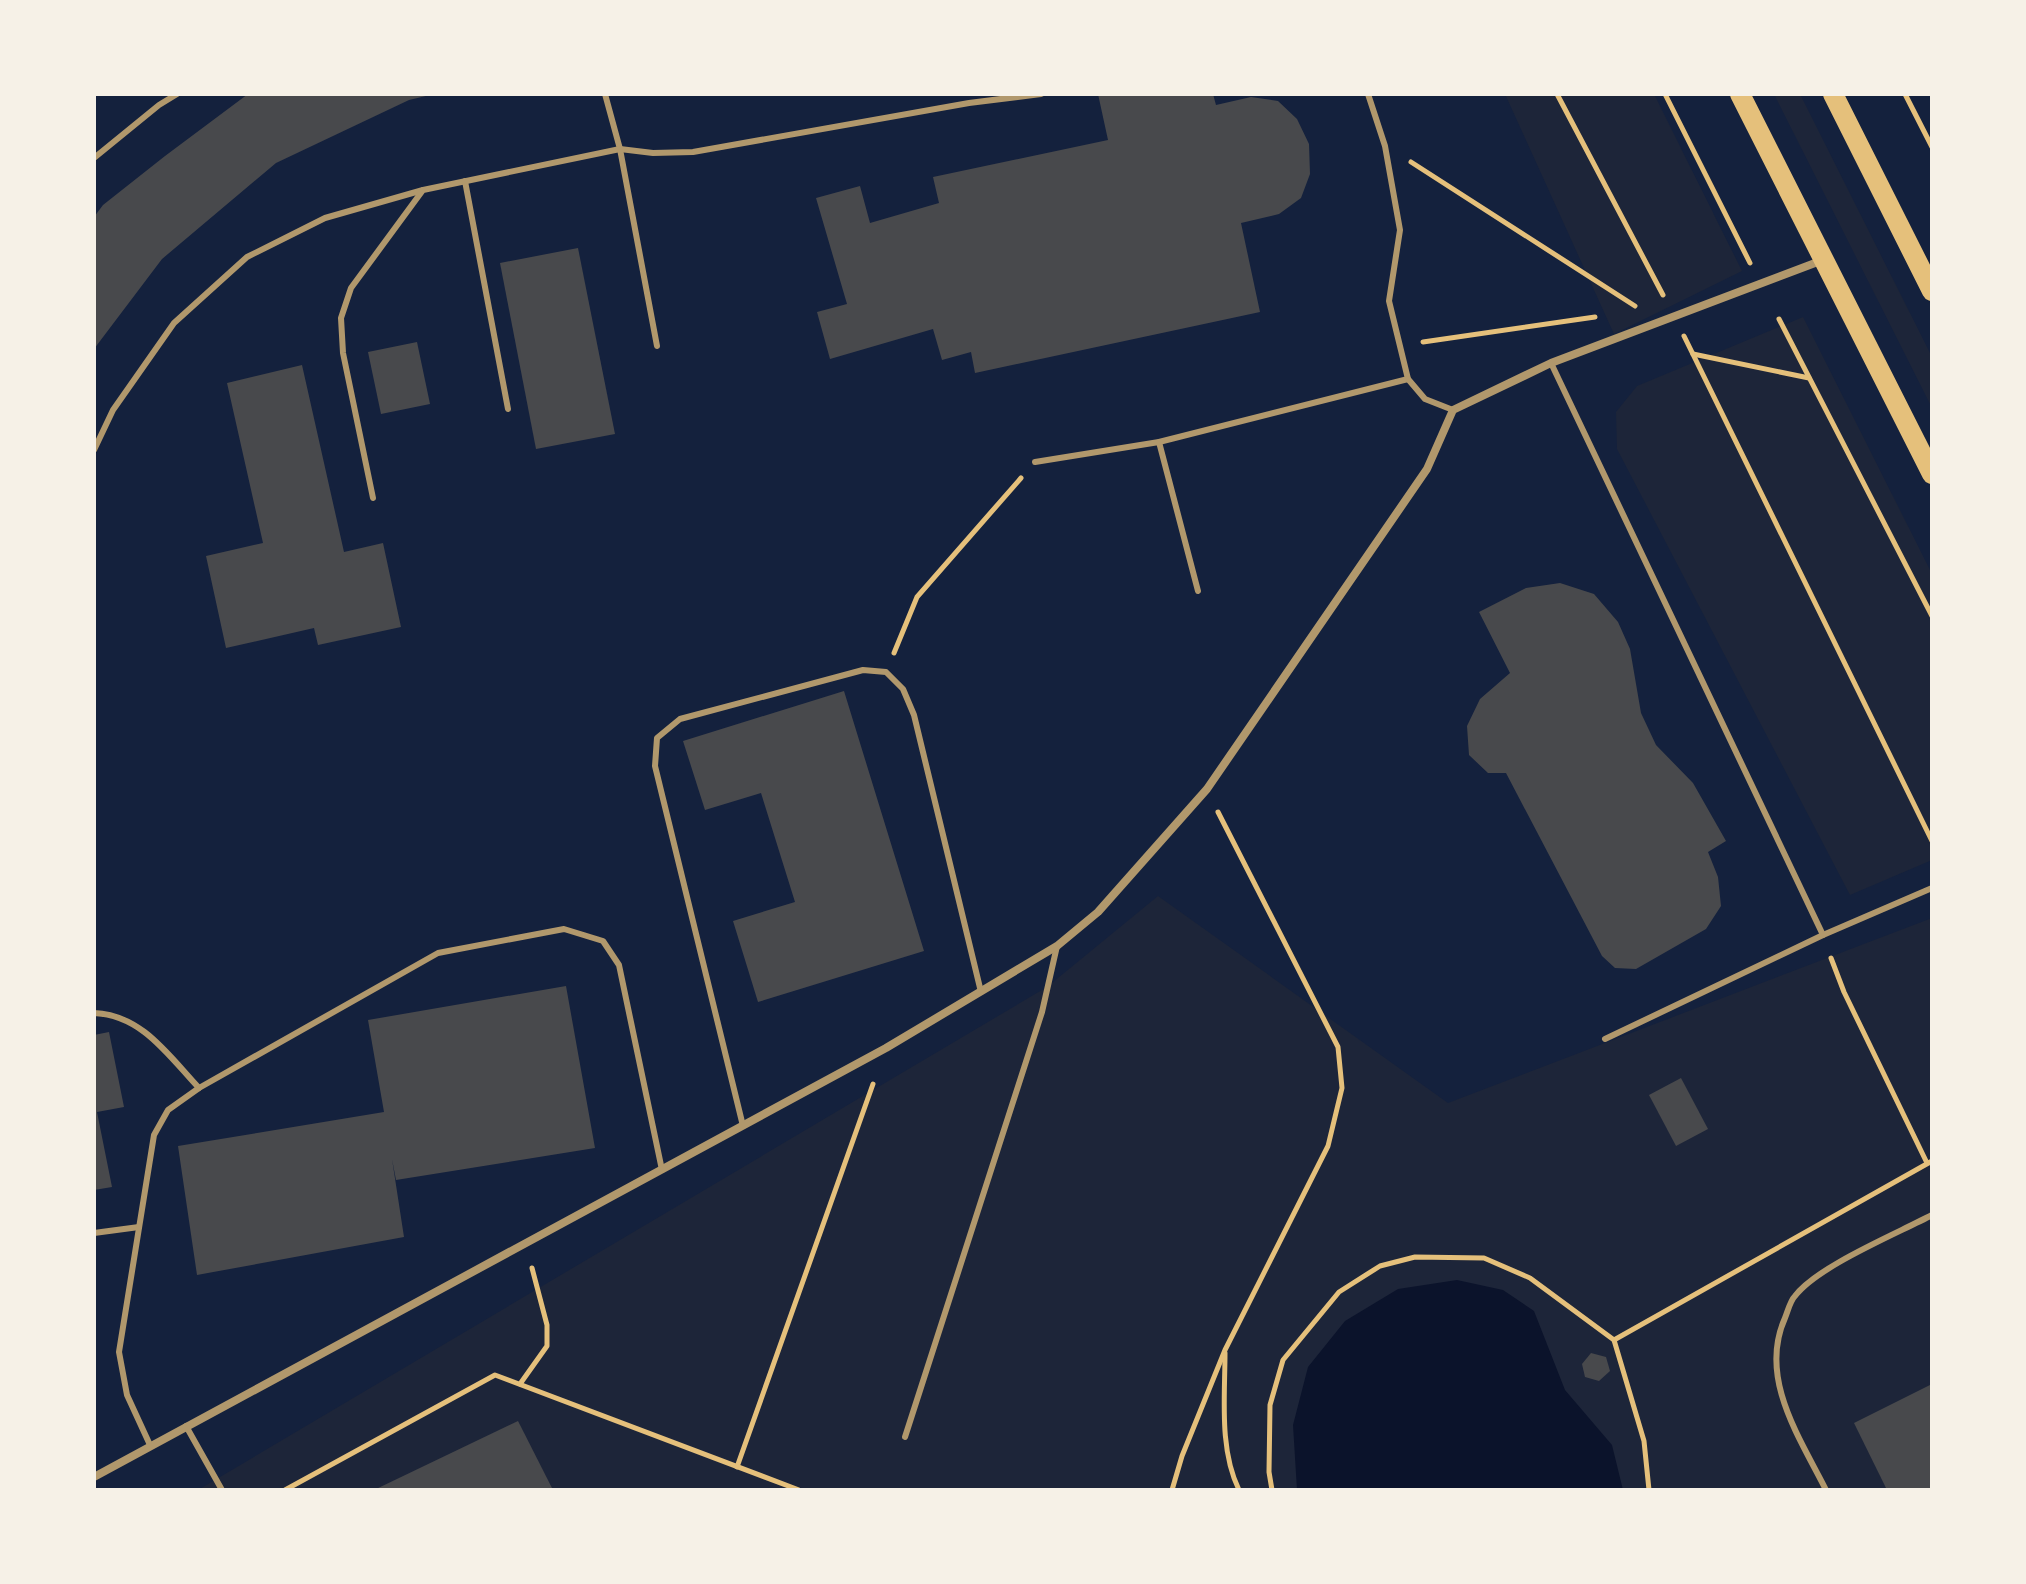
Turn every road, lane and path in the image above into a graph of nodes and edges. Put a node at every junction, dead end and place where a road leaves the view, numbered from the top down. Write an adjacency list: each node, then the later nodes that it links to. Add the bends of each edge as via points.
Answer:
1 (177, 94): 15 (lane)
2 (605, 94): 14 (lane)
3 (968, 94): 11 (lane)
4 (1041, 94): 11 (lane)
5 (1368, 94): 12 (lane)
6 (1557, 94): 23 (path)
7 (1665, 94): 19 (path)
8 (1740, 94): 18 (main road)
9 (1833, 94): 20 (main road)
10 (1905, 94): 13 (path)
11 (969, 103): 14 (lane, via 693,152)
12 (1385, 146): 21 (path, via 1643,311); 25 (lane, via 1400,230 1389,301)
13 (1932, 147)
14 (620, 149): 16 (lane); 26 (lane)
15 (94, 158)
16 (465, 181): 17 (lane); 31 (lane)
17 (423, 190): 34 (lane, via 325,218 247,257 174,323 113,410); 37 (lane, via 351,288 341,318 343,353)
18 (1824, 259): 23 (street); 36 (main road)
19 (1753, 267)
20 (1932, 291)
21 (1627, 313)
22 (1597, 317): 25 (path)
23 (1675, 318): 27 (path); 28 (street)
24 (1779, 319): 30 (path)
25 (1400, 345): 29 (lane)
26 (657, 346)
27 (1692, 354): 30 (path); 42 (path)
28 (1551, 363): 32 (street); 44 (lane)
29 (1408, 379): 32 (lane, via 1425,399); 33 (lane)
30 (1810, 379): 39 (path)
31 (508, 409)
32 (1453, 410): 41 (street, via 1427,469)
33 (1159, 442): 35 (lane); 38 (lane)
34 (94, 450)
35 (1035, 462): 40 (path, via 917,597)
36 (1932, 474)
37 (373, 498)
38 (1198, 591)
39 (1932, 616)
40 (886, 672): 46 (lane, via 903,689 914,715); 51 (lane, via 863,670 680,719 657,738 655,766)
41 (1207, 789): 45 (street, via 1098,912); 59 (path, via 1338,1047 1342,1088 1328,1146)
42 (1932, 841)
43 (1932, 888): 44 (lane)
44 (1823, 935): 48 (lane); 52 (path, via 1844,992)
45 (1057, 946): 46 (street); 62 (lane, via 1042,1012)
46 (981, 992): 49 (street)
47 (94, 1013): 50 (lane, via 109,1013 143,1028)
48 (1605, 1039)
49 (886, 1048): 51 (street); 64 (path)
50 (199, 1088): 53 (lane, via 438,953 564,929 603,941 619,965); 55 (lane, via 168,1110 154,1135)
51 (743, 1126): 53 (street)
52 (1929, 1162): 58 (path)
53 (662, 1170): 57 (street)
54 (1932, 1215): 73 (lane, via 1829,1268 1794,1296 1778,1333 1780,1390)
55 (139, 1227): 56 (lane); 63 (lane, via 119,1352 127,1395)
56 (94, 1233)
57 (525, 1243): 60 (path, via 547,1325 547,1346); 61 (street)
58 (1614, 1340): 71 (path, via 1530,1278 1484,1258 1415,1257 1380,1266 1339,1292 1283,1360 1270,1405); 72 (path, via 1644,1441)
59 (1225, 1350): 69 (path); 70 (path, via 1226,1436)
60 (520, 1384): 64 (path); 67 (path, via 495,1375)
61 (186, 1426): 63 (street); 66 (lane)
62 (905, 1437)
63 (150, 1445): 65 (street)
64 (737, 1467): 68 (path)
65 (94, 1477)
66 (222, 1490)
67 (285, 1490)
68 (799, 1490)
69 (1172, 1490)
70 (1239, 1490)
71 (1272, 1490)
72 (1649, 1490)
73 (1826, 1490)

